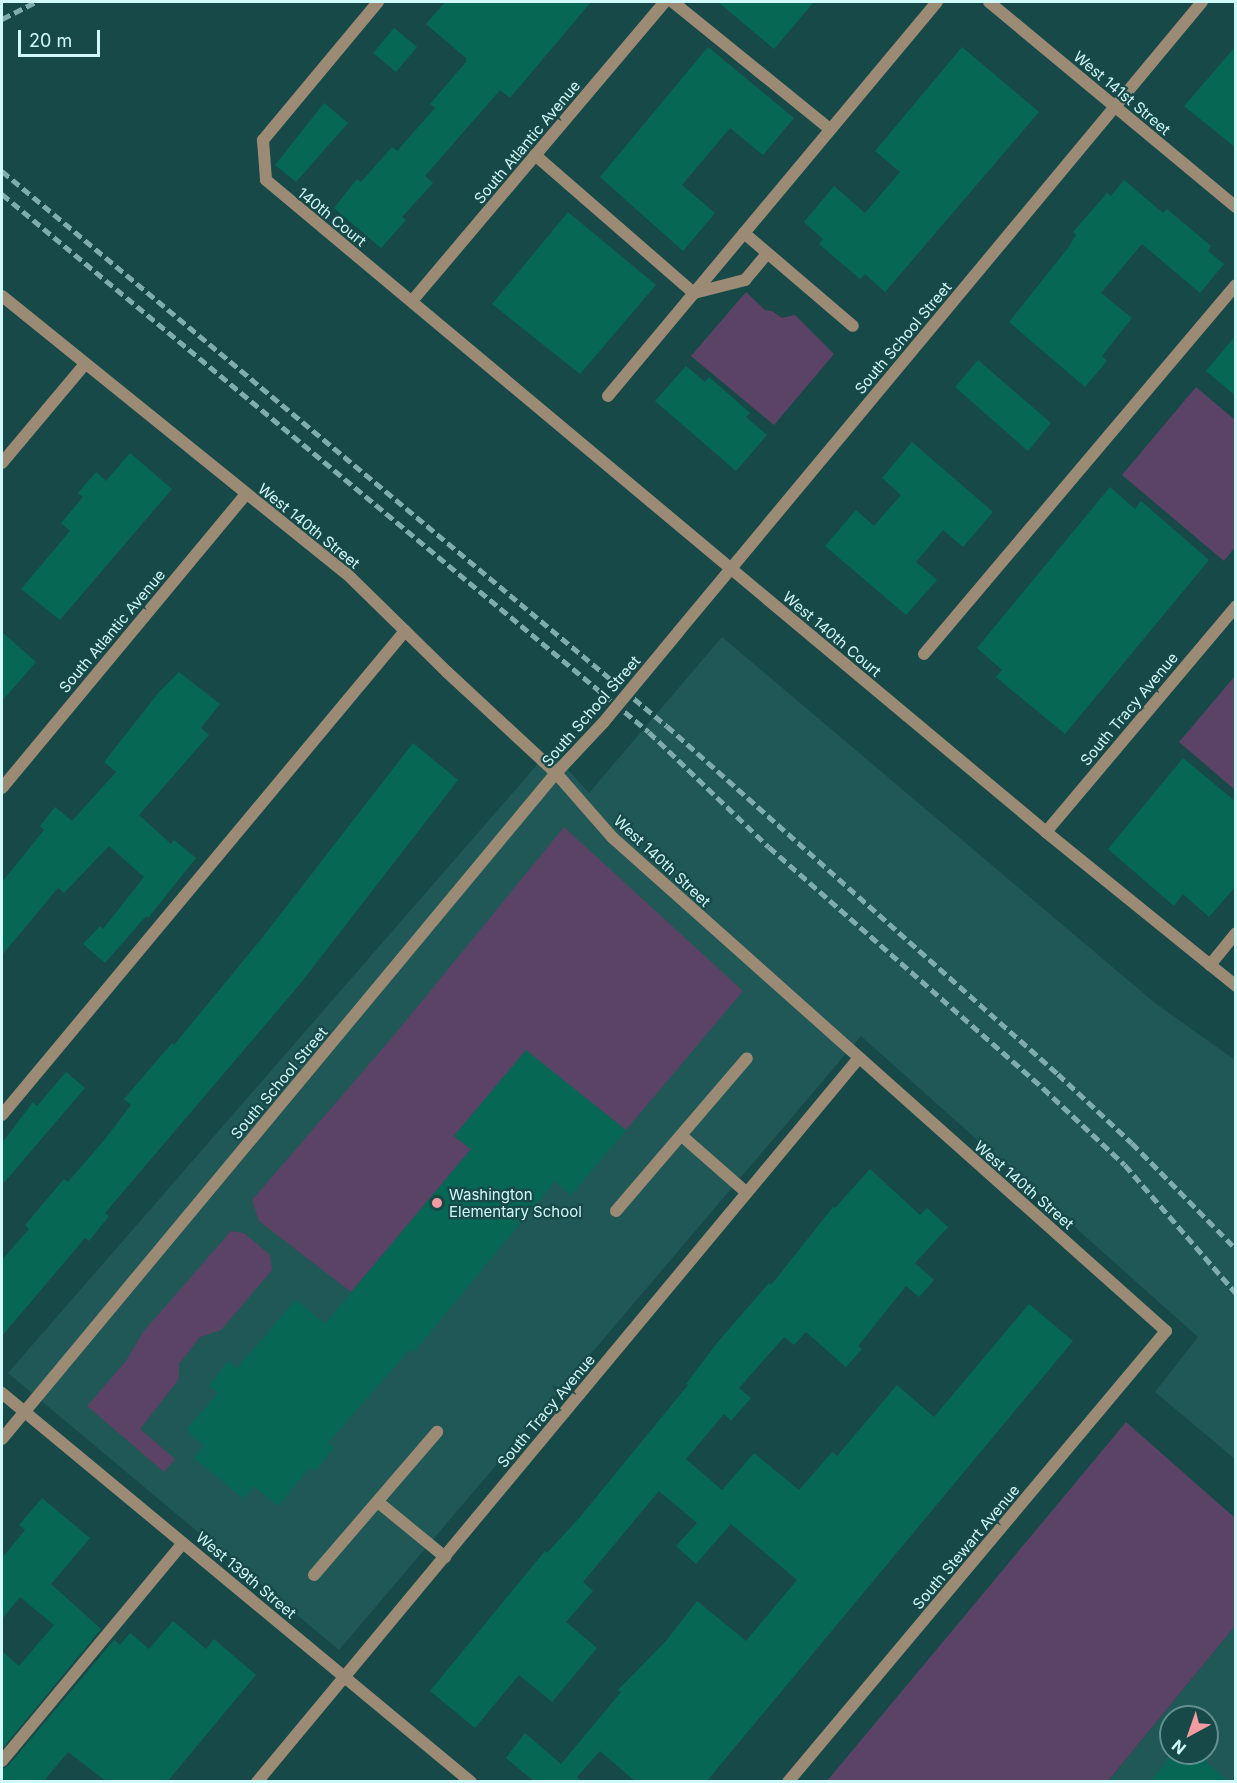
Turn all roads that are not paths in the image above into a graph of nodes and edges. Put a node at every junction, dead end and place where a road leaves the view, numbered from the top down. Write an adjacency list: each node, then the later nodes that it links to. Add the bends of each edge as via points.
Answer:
1 (378, 2): 16 (street, 140th Court, via 263,140 266,180)
2 (665, 2): 9 (street, South Atlantic Avenue)
3 (674, 2): 8 (street)
4 (937, 2): 8 (street)
5 (989, 2): 7 (street, West 141st Street)
6 (1202, 2): 7 (street, South School Street)
7 (1115, 107): 10 (street, West 141st Street); 22 (street, South School Street)
8 (830, 129): 11 (street)
9 (535, 155): 14 (street); 16 (street, South Atlantic Avenue)
10 (1236, 207)
11 (744, 233): 12 (street); 14 (street)
12 (767, 254): 14 (street, via 745,280); 17 (street)
13 (1236, 285): 25 (street)
14 (694, 292): 19 (street)
15 (2, 296): 18 (street, West 140th Street)
16 (412, 301): 22 (street, West 140th Court)
17 (853, 326)
18 (84, 364): 20 (street); 21 (street, West 140th Street)
19 (608, 396)
20 (2, 463)
21 (246, 494): 24 (street, West 140th Street, via 347,574); 27 (street, South Atlantic Avenue)
22 (731, 569): 26 (street, South School Street, bridge, via 603,723); 28 (street, West 140th Court)
23 (1236, 606): 28 (street, South Tracy Avenue)
24 (405, 631): 26 (street, West 140th Street); 34 (street)
25 (924, 654)
26 (556, 773): 33 (street, West 140th Street, via 613,838); 40 (street, South School Street)
27 (2, 788)
28 (1046, 832): 30 (street, West 140th Court)
29 (1236, 933): 30 (street)
30 (1209, 964): 31 (street, West 140th Court)
31 (1236, 986)
32 (747, 1058): 35 (street)
33 (858, 1059): 36 (street, South Tracy Avenue); 38 (street, West 140th Street)
34 (2, 1115)
35 (682, 1136): 36 (street); 37 (street)
36 (747, 1193): 45 (street, South Tracy Avenue)
37 (616, 1211)
38 (1167, 1331): 51 (street, South Stewart Avenue)
39 (2, 1394): 40 (street, West 139th Street)
40 (24, 1412): 42 (street, South School Street); 44 (street, West 139th Street)
41 (437, 1432): 43 (street)
42 (2, 1439)
43 (378, 1502): 45 (street); 46 (street)
44 (183, 1543): 47 (street, West 139th Street); 48 (street)
45 (445, 1557): 47 (street, South Tracy Avenue)
46 (314, 1575)
47 (345, 1677): 49 (street, South Tracy Avenue); 50 (street, West 139th Street)
48 (2, 1761)
49 (257, 1782)
50 (471, 1782)
51 (788, 1782)

